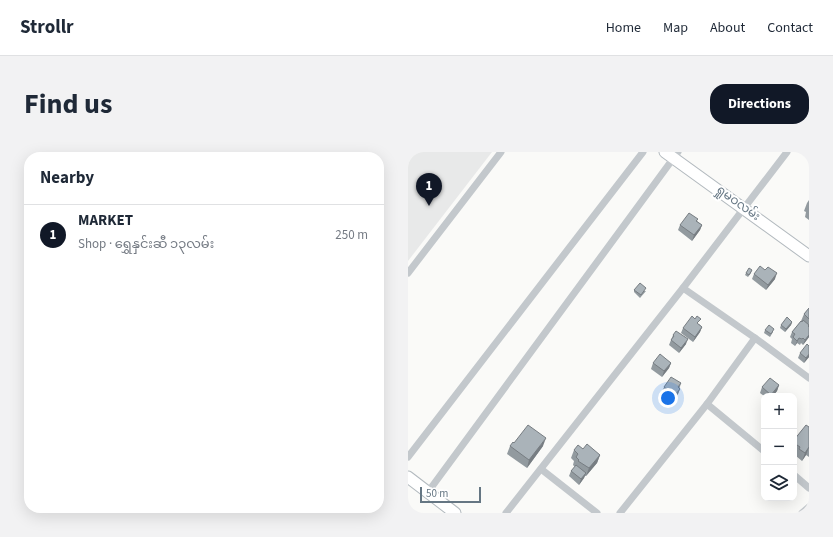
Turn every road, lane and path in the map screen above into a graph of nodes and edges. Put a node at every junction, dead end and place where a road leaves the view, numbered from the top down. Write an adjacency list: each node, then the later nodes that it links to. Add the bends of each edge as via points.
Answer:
1 (501, 152): 7 (street)
2 (643, 152): 13 (street)
3 (787, 152): 5 (street)
4 (672, 154): 5 (street, ရှုမဝလမ်း); 18 (street)
5 (744, 208): 6 (street, ရှုမဝလမ်း); 8 (street)
6 (809, 256)
7 (409, 271)
8 (683, 288): 9 (street); 14 (street)
9 (755, 338): 10 (street); 11 (street)
10 (809, 378)
11 (707, 404): 12 (street); 23 (street)
12 (761, 448)
13 (408, 457)
14 (541, 469): 21 (street); 22 (street)
15 (408, 477): 18 (street)
16 (797, 478): 17 (street)
17 (809, 488)
18 (428, 492): 20 (street)
19 (809, 507): 24 (street)
20 (455, 513)
21 (506, 513)
22 (597, 513)
23 (620, 513)
24 (802, 513)

